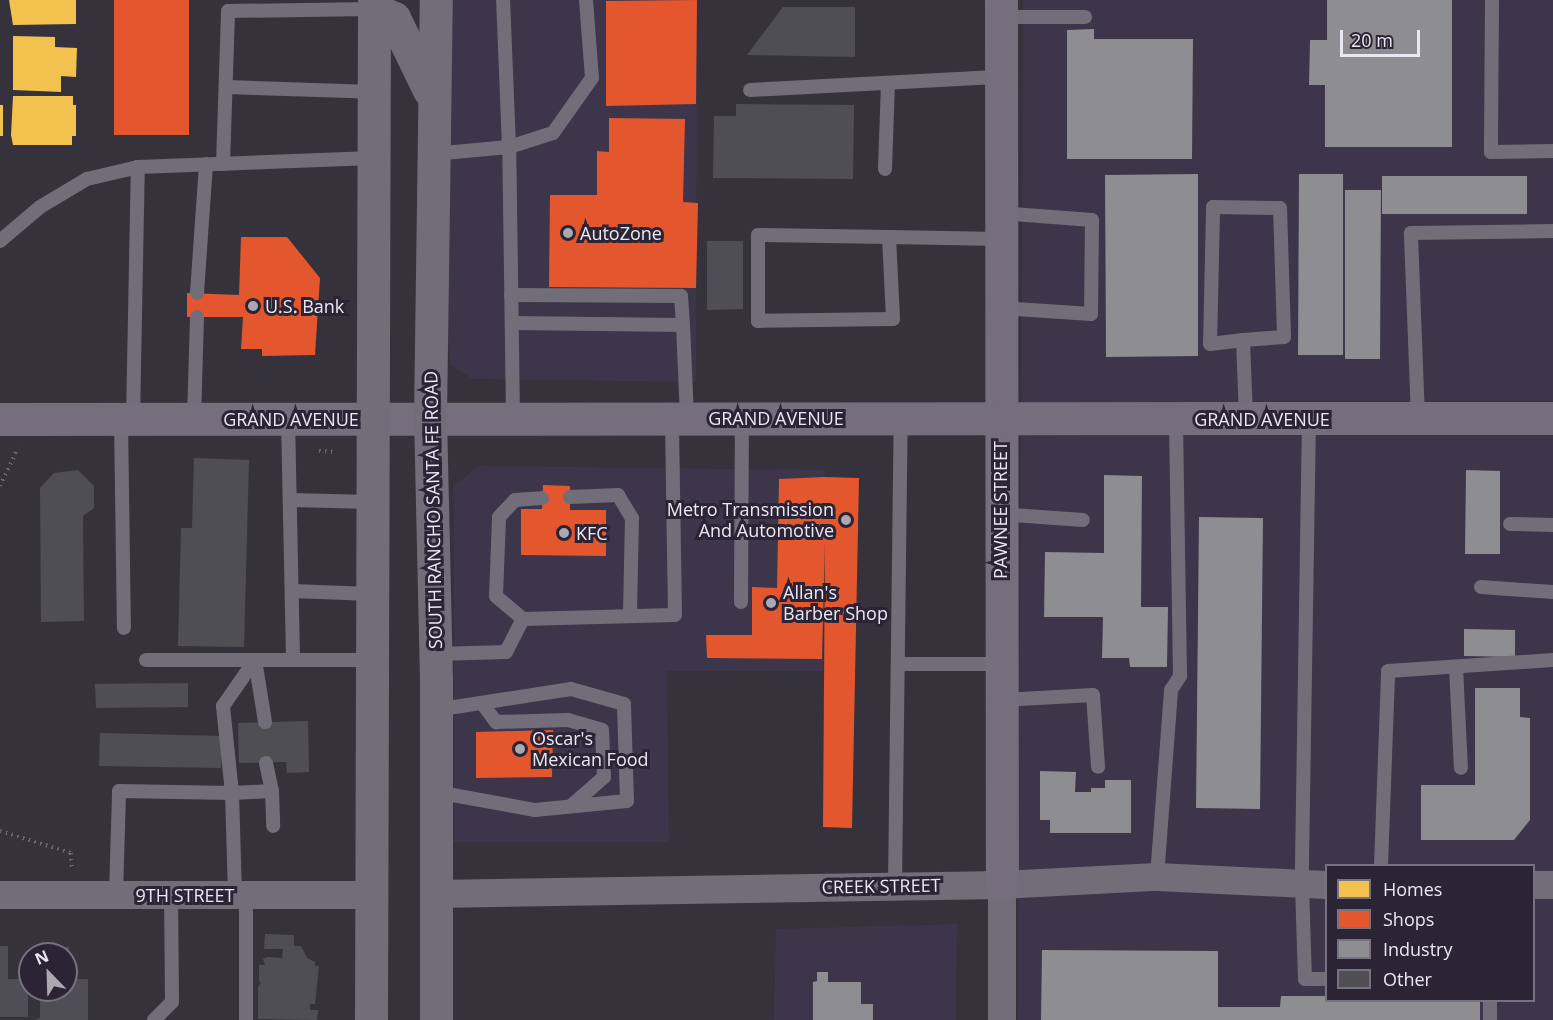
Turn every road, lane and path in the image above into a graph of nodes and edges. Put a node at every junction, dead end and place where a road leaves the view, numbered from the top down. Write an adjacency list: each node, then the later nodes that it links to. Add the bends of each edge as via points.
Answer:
1 (436, 0): 13 (main road, SOUTH RANCHO SANTA FE ROAD)
2 (503, 0): 14 (lane)
3 (586, 0): 14 (lane, via 592,78 553,133)
4 (1492, 0): 15 (lane, via 1491,152)
5 (374, 4): 10 (lane, via 228,11); 12 (main road); 13 (main road, via 394,18)
6 (1001, 9): 7 (lane); 8 (street, PAWNEE STREET)
7 (1085, 17)
8 (1001, 77): 9 (lane); 22 (street, PAWNEE STREET)
9 (888, 83): 11 (lane); 21 (lane)
10 (226, 87): 12 (lane); 19 (lane)
11 (750, 90)
12 (373, 92): 17 (main road)
13 (434, 99): 16 (main road, SOUTH RANCHO SANTA FE ROAD)
14 (509, 147): 16 (lane); 27 (lane)
15 (1553, 151)
16 (433, 154): 33 (main road, SOUTH RANCHO SANTA FE ROAD)
17 (373, 159): 19 (lane); 36 (main road)
18 (206, 164): 19 (lane); 20 (lane); 26 (lane)
19 (223, 164)
20 (138, 167): 25 (lane, via 87,179 40,207); 43 (lane)
21 (885, 169)
22 (1001, 226): 24 (lane); 28 (street, PAWNEE STREET); 28 (lane, via 1092,220 1091,314)
23 (1553, 231): 40 (lane, via 1411,233)
24 (889, 237): 24 (lane, via 758,235 758,321 893,319)
25 (0, 241)
26 (197, 293)
27 (511, 295): 30 (lane); 31 (lane, via 681,296)
28 (1001, 308): 46 (street, PAWNEE STREET)
29 (197, 317): 44 (lane)
30 (512, 323): 31 (lane); 34 (lane)
31 (683, 325): 37 (lane)
32 (1243, 340): 32 (lane, via 1284,337 1280,208 1214,207 1210,344); 48 (lane)
33 (430, 417): 34 (street, GRAND AVENUE); 36 (street, GRAND AVENUE); 67 (main road, SOUTH RANCHO SANTA FE ROAD)
34 (513, 417): 37 (street, GRAND AVENUE)
35 (288, 418): 36 (street, GRAND AVENUE); 44 (street, GRAND AVENUE); 53 (lane)
36 (372, 418): 54 (main road)
37 (680, 418): 38 (street, GRAND AVENUE); 64 (lane, via 675,615)
38 (742, 418): 45 (street, GRAND AVENUE); 63 (lane)
39 (1309, 418): 40 (street, GRAND AVENUE); 48 (street, GRAND AVENUE); 92 (lane)
40 (1418, 418): 41 (street, GRAND AVENUE)
41 (1553, 418)
42 (0, 419): 43 (street, GRAND AVENUE)
43 (127, 419): 44 (street, GRAND AVENUE); 66 (lane)
44 (195, 419)
45 (901, 419): 46 (street, GRAND AVENUE); 73 (lane)
46 (1000, 419): 47 (street, GRAND AVENUE); 55 (street, PAWNEE STREET)
47 (1176, 419): 48 (street, GRAND AVENUE); 90 (lane, via 1180,676 1171,690)
48 (1246, 419)
49 (18, 448): 50 (path)
50 (0, 486)
51 (570, 497): 64 (lane, via 618,495 632,518)
52 (542, 498): 65 (lane, via 515,500 499,517 496,596)
53 (290, 500): 54 (lane); 60 (lane)
54 (372, 502): 62 (main road)
55 (1000, 514): 56 (lane); 74 (street, PAWNEE STREET)
56 (1083, 520)
57 (1510, 524): 58 (lane)
58 (1553, 525)
59 (1481, 587): 61 (lane)
60 (292, 591): 62 (lane); 70 (lane)
61 (1553, 592)
62 (372, 594): 71 (main road)
63 (741, 602)
64 (630, 616): 65 (lane)
65 (523, 619): 67 (lane, via 506,652)
66 (124, 628)
67 (436, 654): 78 (main road, SOUTH RANCHO SANTA FE ROAD)
68 (146, 660): 69 (lane)
69 (255, 660): 70 (lane); 79 (lane); 84 (lane, via 223,706)
70 (293, 660): 71 (lane)
71 (372, 660): 96 (main road)
72 (1553, 660): 75 (lane)
73 (898, 664): 74 (lane); 95 (lane)
74 (1000, 664): 76 (street, PAWNEE STREET)
75 (1456, 667): 82 (lane); 89 (lane, via 1388,671)
76 (1000, 700): 81 (lane, via 1093,695); 91 (street, PAWNEE STREET)
77 (482, 703): 78 (lane); 86 (lane, via 496,722 568,720 602,730 604,777); 86 (lane, via 571,690 624,704 627,801)
78 (436, 710): 85 (main road, SOUTH RANCHO SANTA FE ROAD)
79 (265, 722)
80 (266, 763): 83 (lane)
81 (1098, 767)
82 (1461, 768)
83 (272, 791): 84 (lane); 87 (lane)
84 (232, 792): 100 (lane, via 119,791); 102 (lane)
85 (436, 792): 86 (lane, via 534,810); 97 (main road, SOUTH RANCHO SANTA FE ROAD)
86 (571, 806)
87 (273, 826)
88 (0, 831): 99 (path, via 71,853)
89 (1380, 864)
90 (1157, 878): 91 (street, CREEK STREET); 92 (street, CREEK STREET)
91 (1002, 885): 95 (street, CREEK STREET); 109 (street, PAWNEE STREET)
92 (1314, 885): 103 (lane, via 1305,979)
93 (1535, 885): 94 (street)
94 (1553, 885)
95 (895, 886): 97 (street, CREEK STREET)
96 (371, 894): 102 (street, 9TH STREET); 107 (main road)
97 (435, 894): 108 (main road, SOUTH RANCHO SANTA FE ROAD)
98 (0, 895): 99 (street, 9TH STREET)
99 (75, 895): 100 (street, 9TH STREET)
100 (116, 895): 101 (street, 9TH STREET)
101 (171, 895): 102 (street, 9TH STREET); 105 (lane, via 172,1002)
102 (241, 895): 106 (lane)
103 (1325, 979)
104 (1490, 1002): 110 (lane)
105 (154, 1020)
106 (246, 1020)
107 (371, 1020)
108 (436, 1020)
109 (1002, 1020)
110 (1490, 1020)

